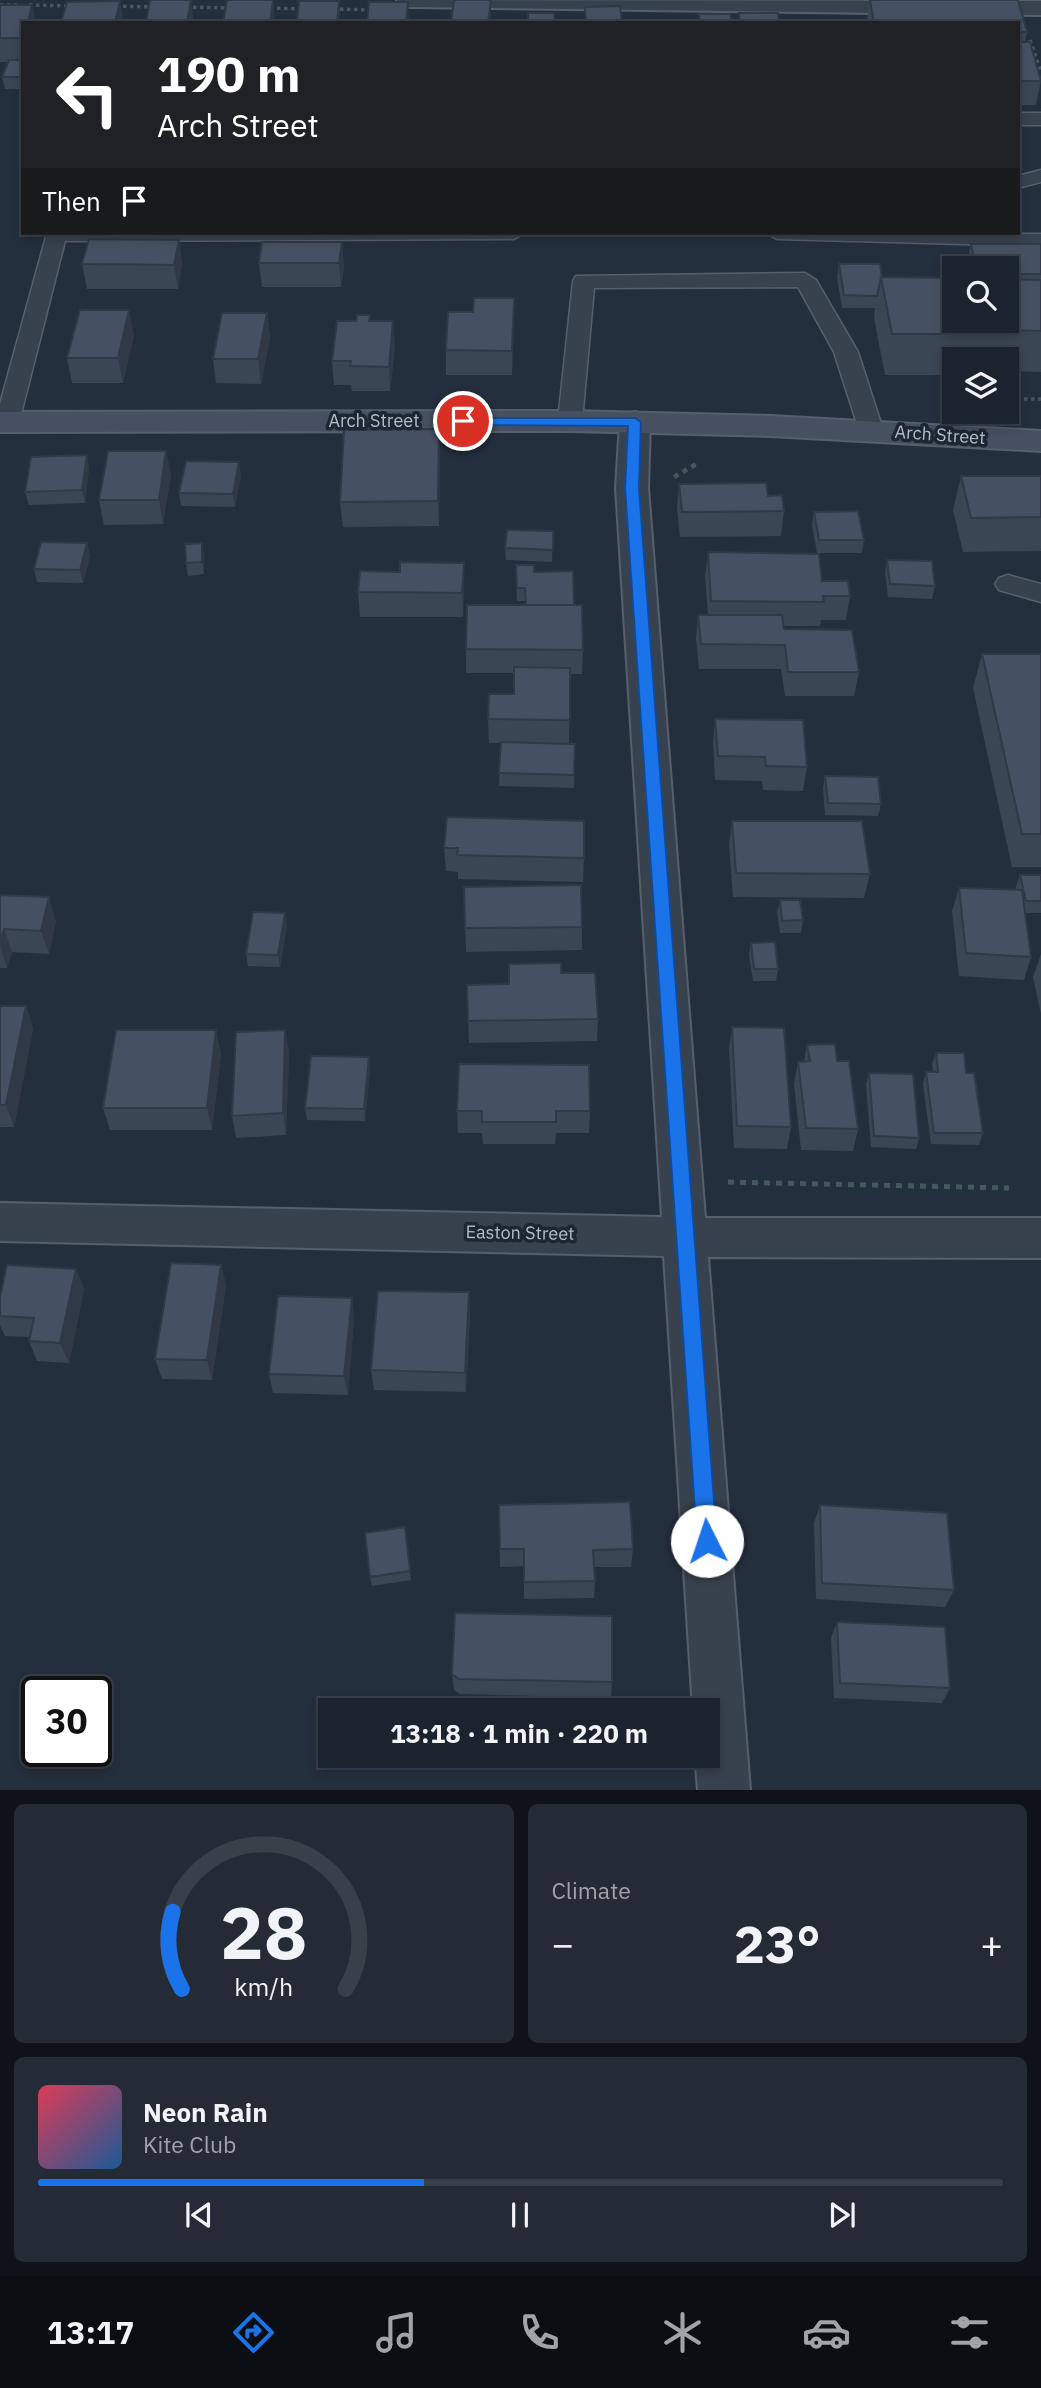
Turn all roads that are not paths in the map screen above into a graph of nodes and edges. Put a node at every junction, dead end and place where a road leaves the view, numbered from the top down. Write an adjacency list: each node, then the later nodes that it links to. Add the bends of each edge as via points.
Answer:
1 (409, 0): 2 (street)
2 (1041, 8)
3 (1020, 119): 4 (lane)
4 (1041, 119)
5 (1041, 176): 6 (lane)
6 (1020, 181)
7 (57, 235): 11 (lane)
8 (852, 235): 9 (lane)
9 (1041, 240)
10 (570, 421): 11 (main road, Arch Street); 12 (main road, Arch Street); 13 (lane, via 583,281 805,280 846,352)
11 (4, 422)
12 (635, 422): 13 (main road, Arch Street); 18 (street, via 632,488)
13 (871, 430): 14 (main road, Arch Street)
14 (1041, 442)
15 (1008, 584): 16 (lane)
16 (1041, 593)
17 (0, 1222): 18 (street, Easton Street)
18 (685, 1237): 19 (street, Easton Street); 20 (street)
19 (1041, 1238)
20 (724, 1790)

